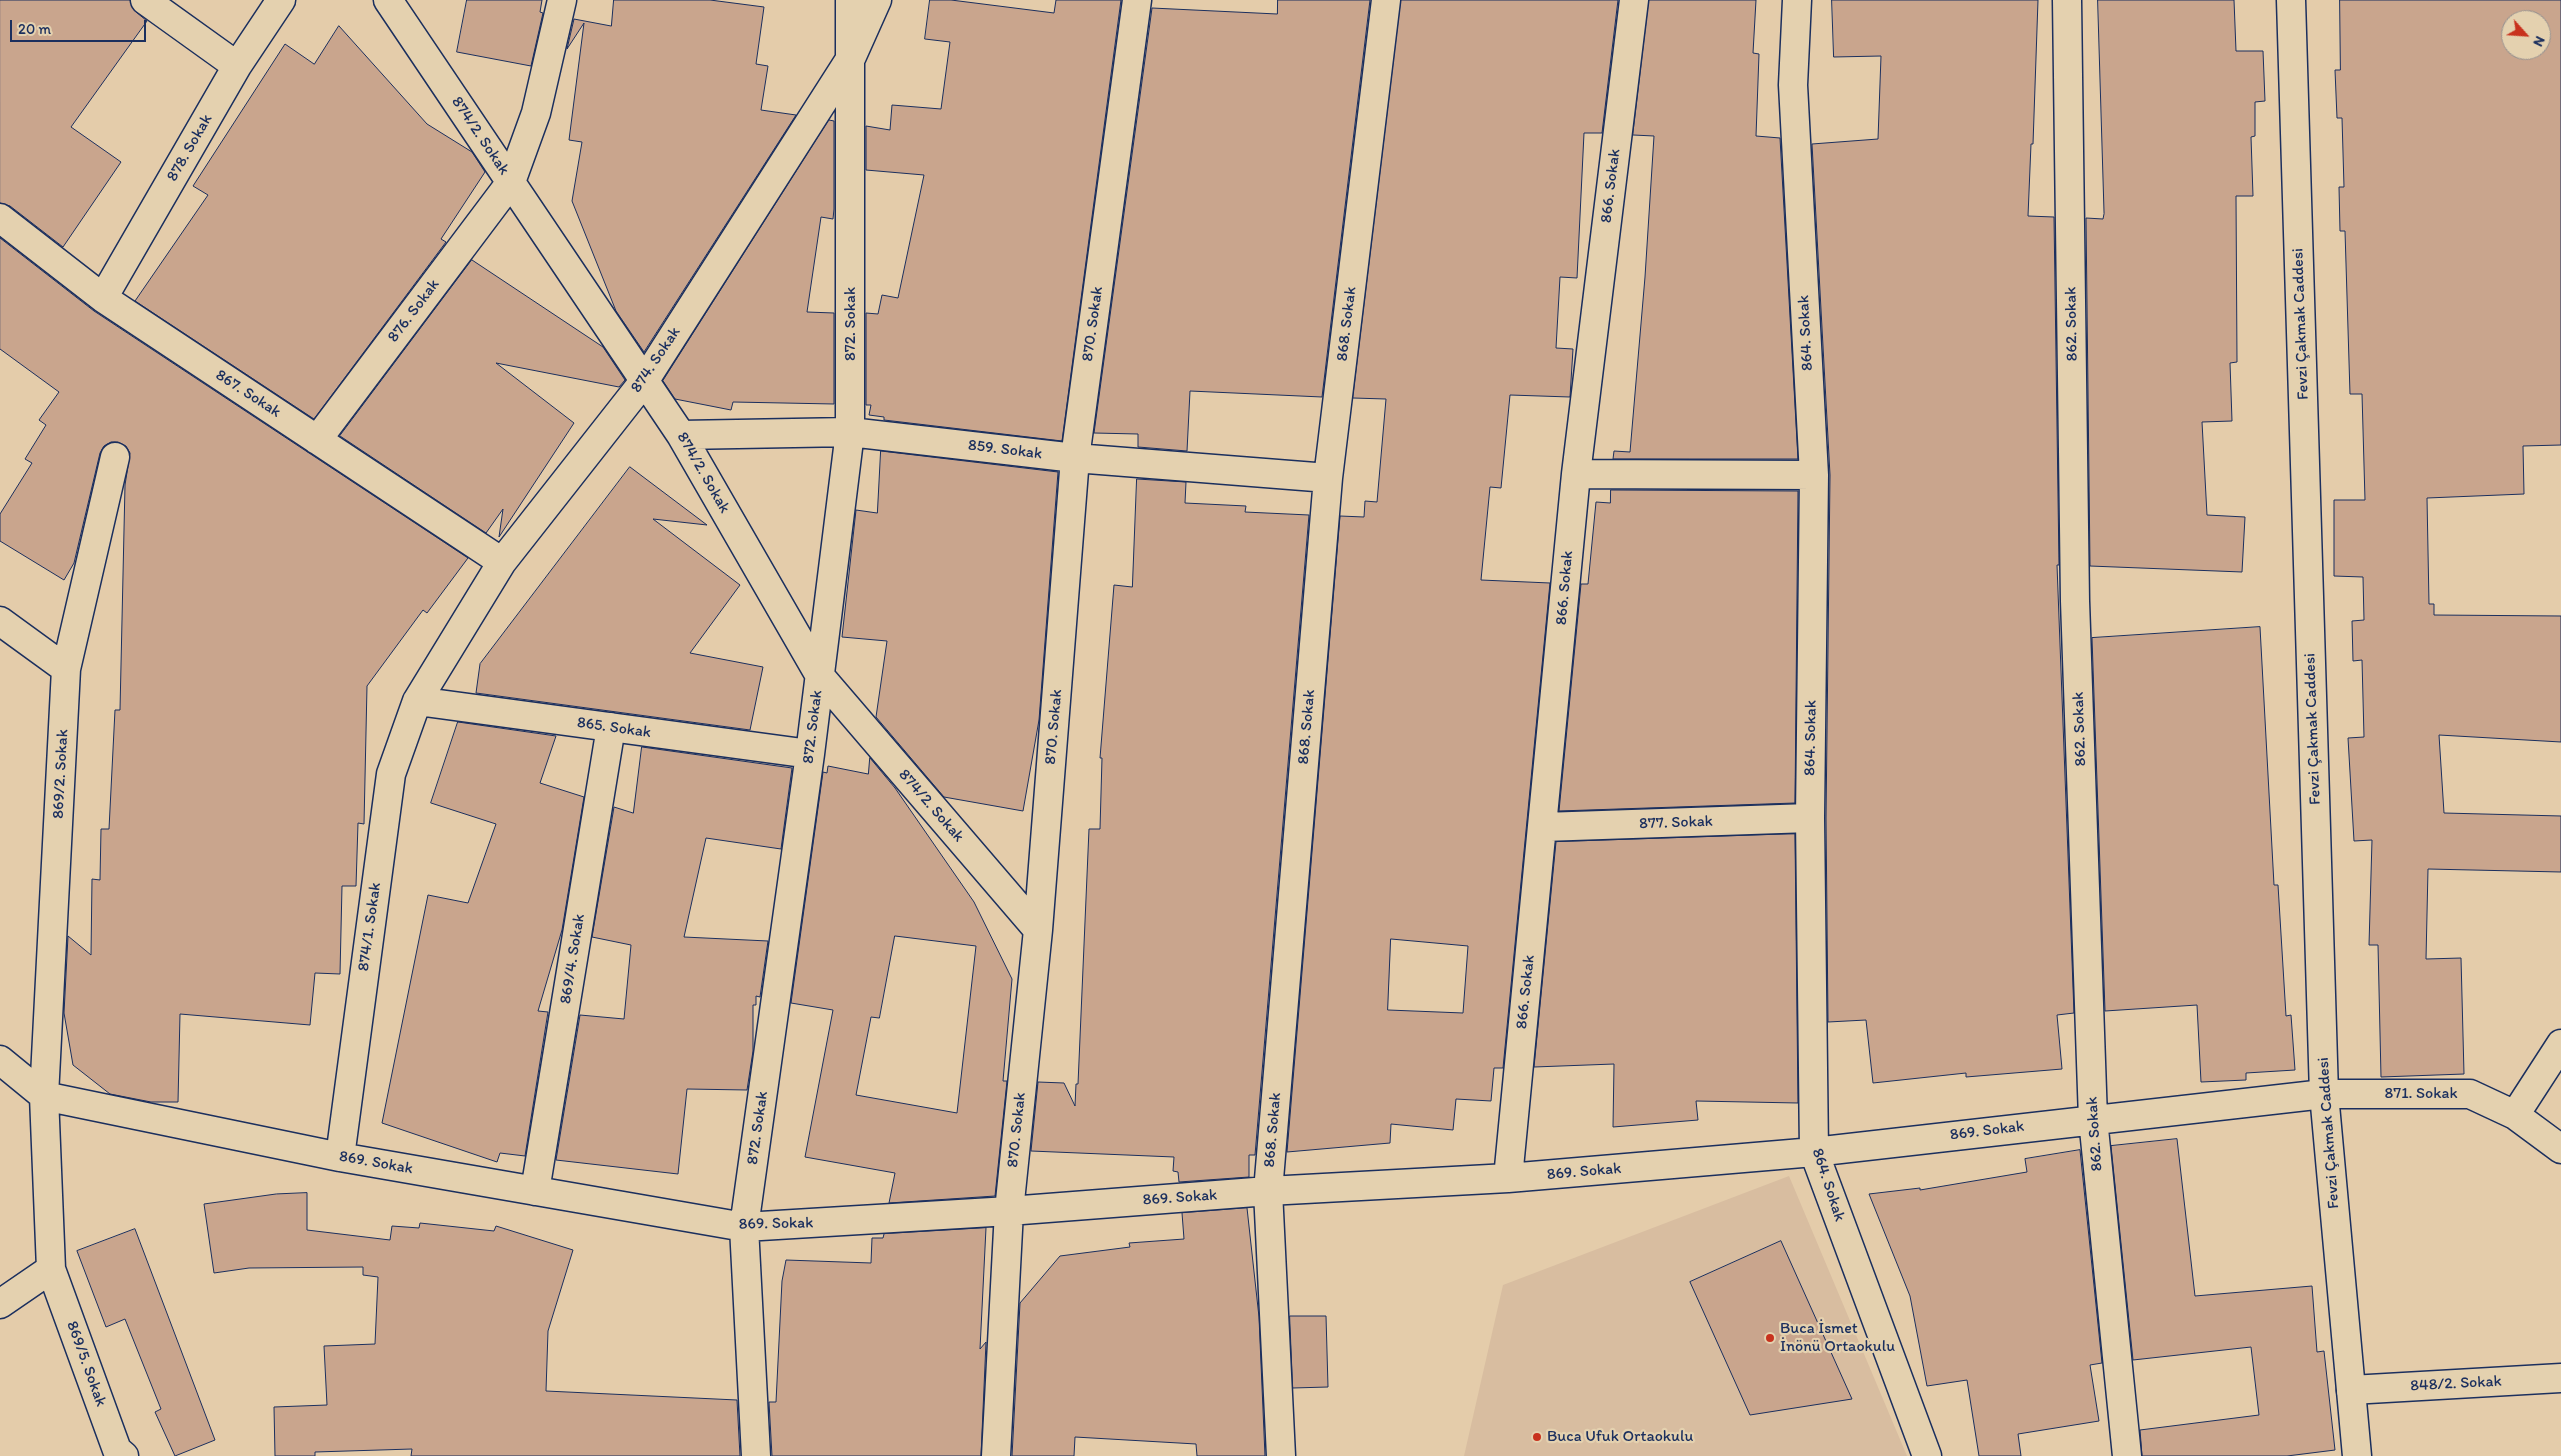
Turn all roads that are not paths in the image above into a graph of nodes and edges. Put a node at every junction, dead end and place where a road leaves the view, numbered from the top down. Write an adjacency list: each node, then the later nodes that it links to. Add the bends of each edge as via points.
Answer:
1 (145, 0): 14 (street)
2 (281, 0): 14 (street, 878. Sokak)
3 (388, 0): 15 (street, 874/2. Sokak)
4 (562, 0): 15 (street, 876. Sokak, via 536,113)
5 (850, 0): 13 (street)
6 (877, 0): 13 (street, 872. Sokak)
7 (1137, 0): 23 (street, 870. Sokak)
8 (1386, 0): 26 (street, 868. Sokak)
9 (1634, 0): 24 (street, 866. Sokak)
10 (1797, 0): 25 (street, 864. Sokak, via 1794,85)
11 (2067, 0): 42 (street, 862. Sokak, via 2075,602)
12 (2291, 0): 39 (street, Fevzi Çakmak Caddesi)
13 (852, 56): 18 (street, 874. Sokak); 19 (street, 872. Sokak)
14 (238, 66): 17 (street, 878. Sokak)
15 (511, 182): 18 (street, 874/2. Sokak); 21 (street, 876. Sokak)
16 (0, 218): 17 (street, 867. Sokak)
17 (103, 298): 21 (street, 867. Sokak)
18 (645, 380): 20 (street, 874/2. Sokak); 27 (street, 874. Sokak)
19 (850, 432): 20 (street, 859. Sokak); 23 (street, 859. Sokak); 30 (street, 872. Sokak)
20 (681, 435): 30 (street, 874/2. Sokak)
21 (317, 440): 27 (street, 867. Sokak)
22 (115, 457): 29 (street, 869/2. Sokak)
23 (1075, 458): 26 (street, 859. Sokak); 36 (street, 870. Sokak)
24 (1576, 474): 25 (street); 35 (street, 866. Sokak)
25 (1814, 475): 34 (street, 864. Sokak)
26 (1328, 478): 48 (street, 868. Sokak)
27 (502, 562): 31 (street, 874. Sokak)
28 (0, 621): 29 (street)
29 (66, 669): 40 (street, 869/2. Sokak)
30 (820, 676): 33 (street, 872. Sokak); 36 (street, 874/2. Sokak)
31 (418, 701): 32 (street, 865. Sokak); 45 (street, 874/1. Sokak, via 391,774)
32 (611, 728): 33 (street, 865. Sokak); 47 (street, 869/4. Sokak)
33 (810, 754): 50 (street, 872. Sokak)
34 (1810, 818): 35 (street, 877. Sokak); 44 (street, 864. Sokak)
35 (1542, 827): 46 (street, 866. Sokak)
36 (1038, 930): 49 (street, 870. Sokak)
37 (2561, 1044): 41 (street)
38 (0, 1060): 40 (street)
39 (2324, 1094): 41 (street, 871. Sokak, via 2470,1094); 42 (street, 869. Sokak); 54 (street, Fevzi Çakmak Caddesi)
40 (44, 1096): 45 (street, 869. Sokak); 51 (street, 869/5. Sokak)
41 (2515, 1116): 43 (street, 871. Sokak)
42 (2093, 1119): 44 (street, 869. Sokak); 60 (street, 862. Sokak)
43 (2561, 1150)
44 (1814, 1152): 46 (street, 869. Sokak); 59 (street, 864. Sokak)
45 (340, 1157): 47 (street, 869. Sokak)
46 (1508, 1178): 48 (street, 869. Sokak)
47 (535, 1191): 50 (street, 869. Sokak)
48 (1268, 1191): 49 (street, 869. Sokak); 58 (street, 868. Sokak)
49 (1009, 1211): 50 (street, 869. Sokak); 57 (street, 870. Sokak)
50 (744, 1227): 56 (street, 872. Sokak)
51 (51, 1269): 52 (street); 55 (street, 869/5. Sokak, via 117,1450)
52 (0, 1304)
53 (2561, 1378): 54 (street, 848/2. Sokak)
54 (2351, 1390): 61 (street, Fevzi Çakmak Caddesi)
55 (124, 1456)
56 (756, 1456)
57 (996, 1456)
58 (1280, 1456)
59 (1927, 1456)
60 (2127, 1456)
61 (2357, 1456)

